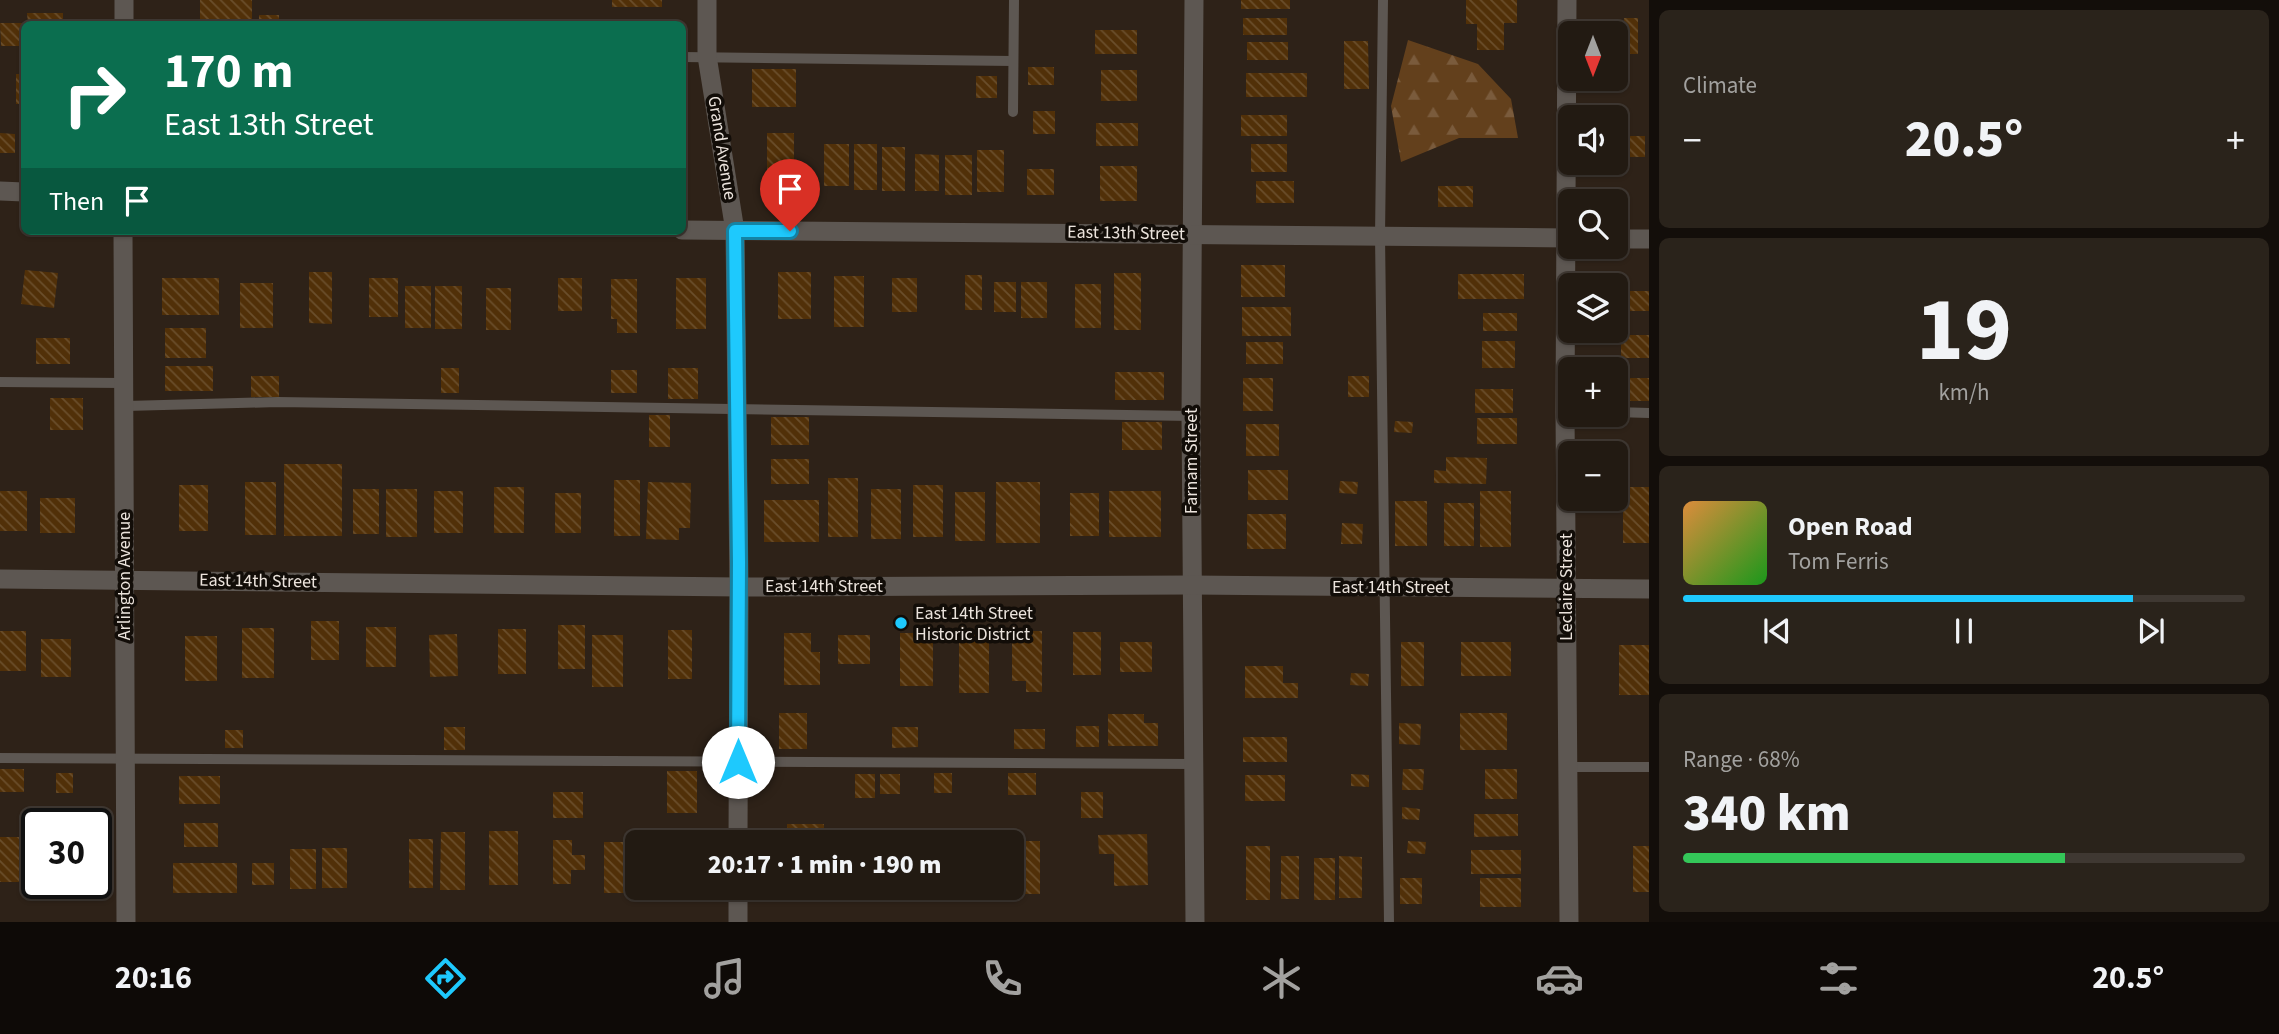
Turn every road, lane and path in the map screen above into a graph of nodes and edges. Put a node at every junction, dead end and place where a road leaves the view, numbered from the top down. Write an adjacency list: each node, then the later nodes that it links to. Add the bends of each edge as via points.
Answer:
1 (124, 0): 7 (street)
2 (707, 0): 8 (street, Grand Avenue)
3 (1014, 0): 10 (lane)
4 (1194, 0): 17 (street, Farnam Street)
5 (1383, 0): 19 (lane)
6 (1567, 0): 12 (street, Leclaire Street)
7 (124, 21)
8 (707, 56): 9 (lane); 10 (lane); 16 (street, Grand Avenue)
9 (686, 57)
10 (1013, 61): 11 (lane)
11 (1013, 112)
12 (1568, 189)
13 (0, 191): 14 (street)
14 (21, 192)
15 (686, 230): 16 (street, East 13th Street)
16 (735, 231): 17 (street, East 13th Street); 28 (street, Grand Avenue)
17 (1193, 234): 19 (street, East 13th Street); 31 (street, Farnam Street)
18 (123, 235): 26 (street, Arlington Avenue)
19 (1380, 236): 20 (street, East 13th Street); 37 (lane)
20 (1558, 238)
21 (1628, 239): 22 (street)
22 (1649, 239)
23 (1568, 259): 24 (street, Leclaire Street)
24 (1567, 357)
25 (0, 382): 26 (lane)
26 (123, 383): 27 (street, Arlington Avenue)
27 (125, 406): 28 (lane, via 278,402); 34 (street, Arlington Avenue)
28 (738, 411): 31 (lane); 36 (street, Grand Avenue)
29 (1628, 412): 30 (lane)
30 (1649, 413)
31 (1191, 416): 35 (street, Farnam Street)
32 (1567, 427): 38 (street, Leclaire Street)
33 (0, 579): 34 (street, East 14th Street)
34 (123, 580): 36 (street, East 14th Street); 41 (street, Arlington Avenue)
35 (1192, 584): 36 (street, East 14th Street); 37 (street, East 14th Street); 43 (street, Farnam Street)
36 (739, 587): 42 (street, Grand Avenue)
37 (1383, 587): 38 (street, East 14th Street); 51 (lane)
38 (1567, 588): 39 (street, East 14th Street); 44 (street, Leclaire Street)
39 (1649, 589)
40 (0, 758): 41 (lane)
41 (124, 758): 42 (lane); 48 (street, Arlington Avenue)
42 (738, 762): 43 (lane); 46 (street, Grand Avenue)
43 (1192, 764): 50 (street, Farnam Street)
44 (1566, 767): 45 (lane); 52 (street, Leclaire Street)
45 (1649, 767)
46 (738, 830)
47 (738, 900): 49 (street)
48 (126, 922)
49 (738, 922)
50 (1195, 922)
51 (1389, 922)
52 (1569, 922)

